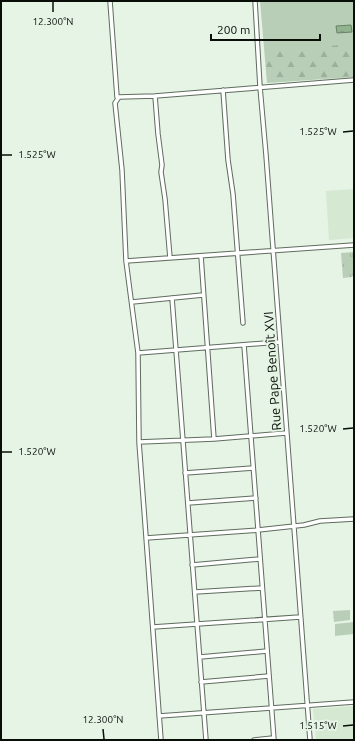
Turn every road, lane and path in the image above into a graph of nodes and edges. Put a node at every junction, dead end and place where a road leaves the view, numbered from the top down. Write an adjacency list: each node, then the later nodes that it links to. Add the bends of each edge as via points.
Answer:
1 (110, 1): 7 (street)
2 (255, 1): 4 (street, Rue Pape Benoît XVI)
3 (354, 80): 4 (street)
4 (260, 87): 5 (street); 9 (street, Rue Pape Benoît XVI)
5 (223, 90): 6 (street); 10 (street)
6 (155, 96): 7 (street); 12 (street, via 162,165 160,172)
7 (119, 97): 13 (street, via 115,103 122,170)
8 (354, 245): 9 (street)
9 (274, 252): 10 (street); 18 (street, Rue Pape Benoît XVI)
10 (238, 254): 11 (street); 17 (street)
11 (201, 256): 12 (street); 14 (street)
12 (170, 258): 13 (street)
13 (126, 261): 16 (street)
14 (203, 295): 15 (street); 20 (street)
15 (172, 298): 16 (street); 21 (street)
16 (132, 302): 22 (street)
17 (243, 323)
18 (279, 342): 19 (street); 23 (street, Rue Pape Benoît XVI)
19 (244, 345): 20 (street); 24 (street)
20 (207, 348): 21 (street); 25 (street)
21 (176, 350): 22 (street); 26 (street)
22 (138, 352): 27 (street)
23 (286, 433): 24 (street); 33 (street, Rue Pape Benoît XVI)
24 (251, 436): 25 (street); 28 (street)
25 (214, 439): 26 (street)
26 (183, 441): 27 (street); 29 (street)
27 (139, 442): 36 (street)
28 (253, 468): 29 (street); 30 (street)
29 (185, 473): 31 (street)
30 (256, 498): 31 (street); 34 (street)
31 (188, 502): 35 (street)
32 (354, 519): 33 (street, via 320,521)
33 (294, 527): 34 (street); 41 (street, Rue Pape Benoît XVI)
34 (258, 530): 35 (street); 37 (street)
35 (190, 536): 36 (street); 38 (street)
36 (146, 538): 44 (street)
37 (260, 559): 38 (street); 39 (street)
38 (192, 565): 40 (street)
39 (262, 588): 40 (street); 42 (street)
40 (195, 592): 43 (street)
41 (300, 617): 42 (street); 50 (street, Rue Pape Benoît XVI)
42 (265, 620): 43 (street); 45 (street)
43 (197, 624): 44 (street); 46 (street)
44 (152, 627): 53 (street)
45 (267, 651): 46 (street); 47 (street)
46 (200, 657): 48 (street)
47 (269, 676): 48 (street); 51 (street)
48 (201, 682): 52 (street)
49 (354, 702): 50 (street)
50 (307, 705): 51 (street); 58 (street, Rue Pape Benoît XVI)
51 (271, 708): 52 (street); 54 (street)
52 (204, 713): 53 (street); 56 (street)
53 (159, 716): 55 (street)
54 (274, 739): 57 (street)
55 (161, 740)
56 (206, 740)
57 (254, 740)
58 (310, 740)

